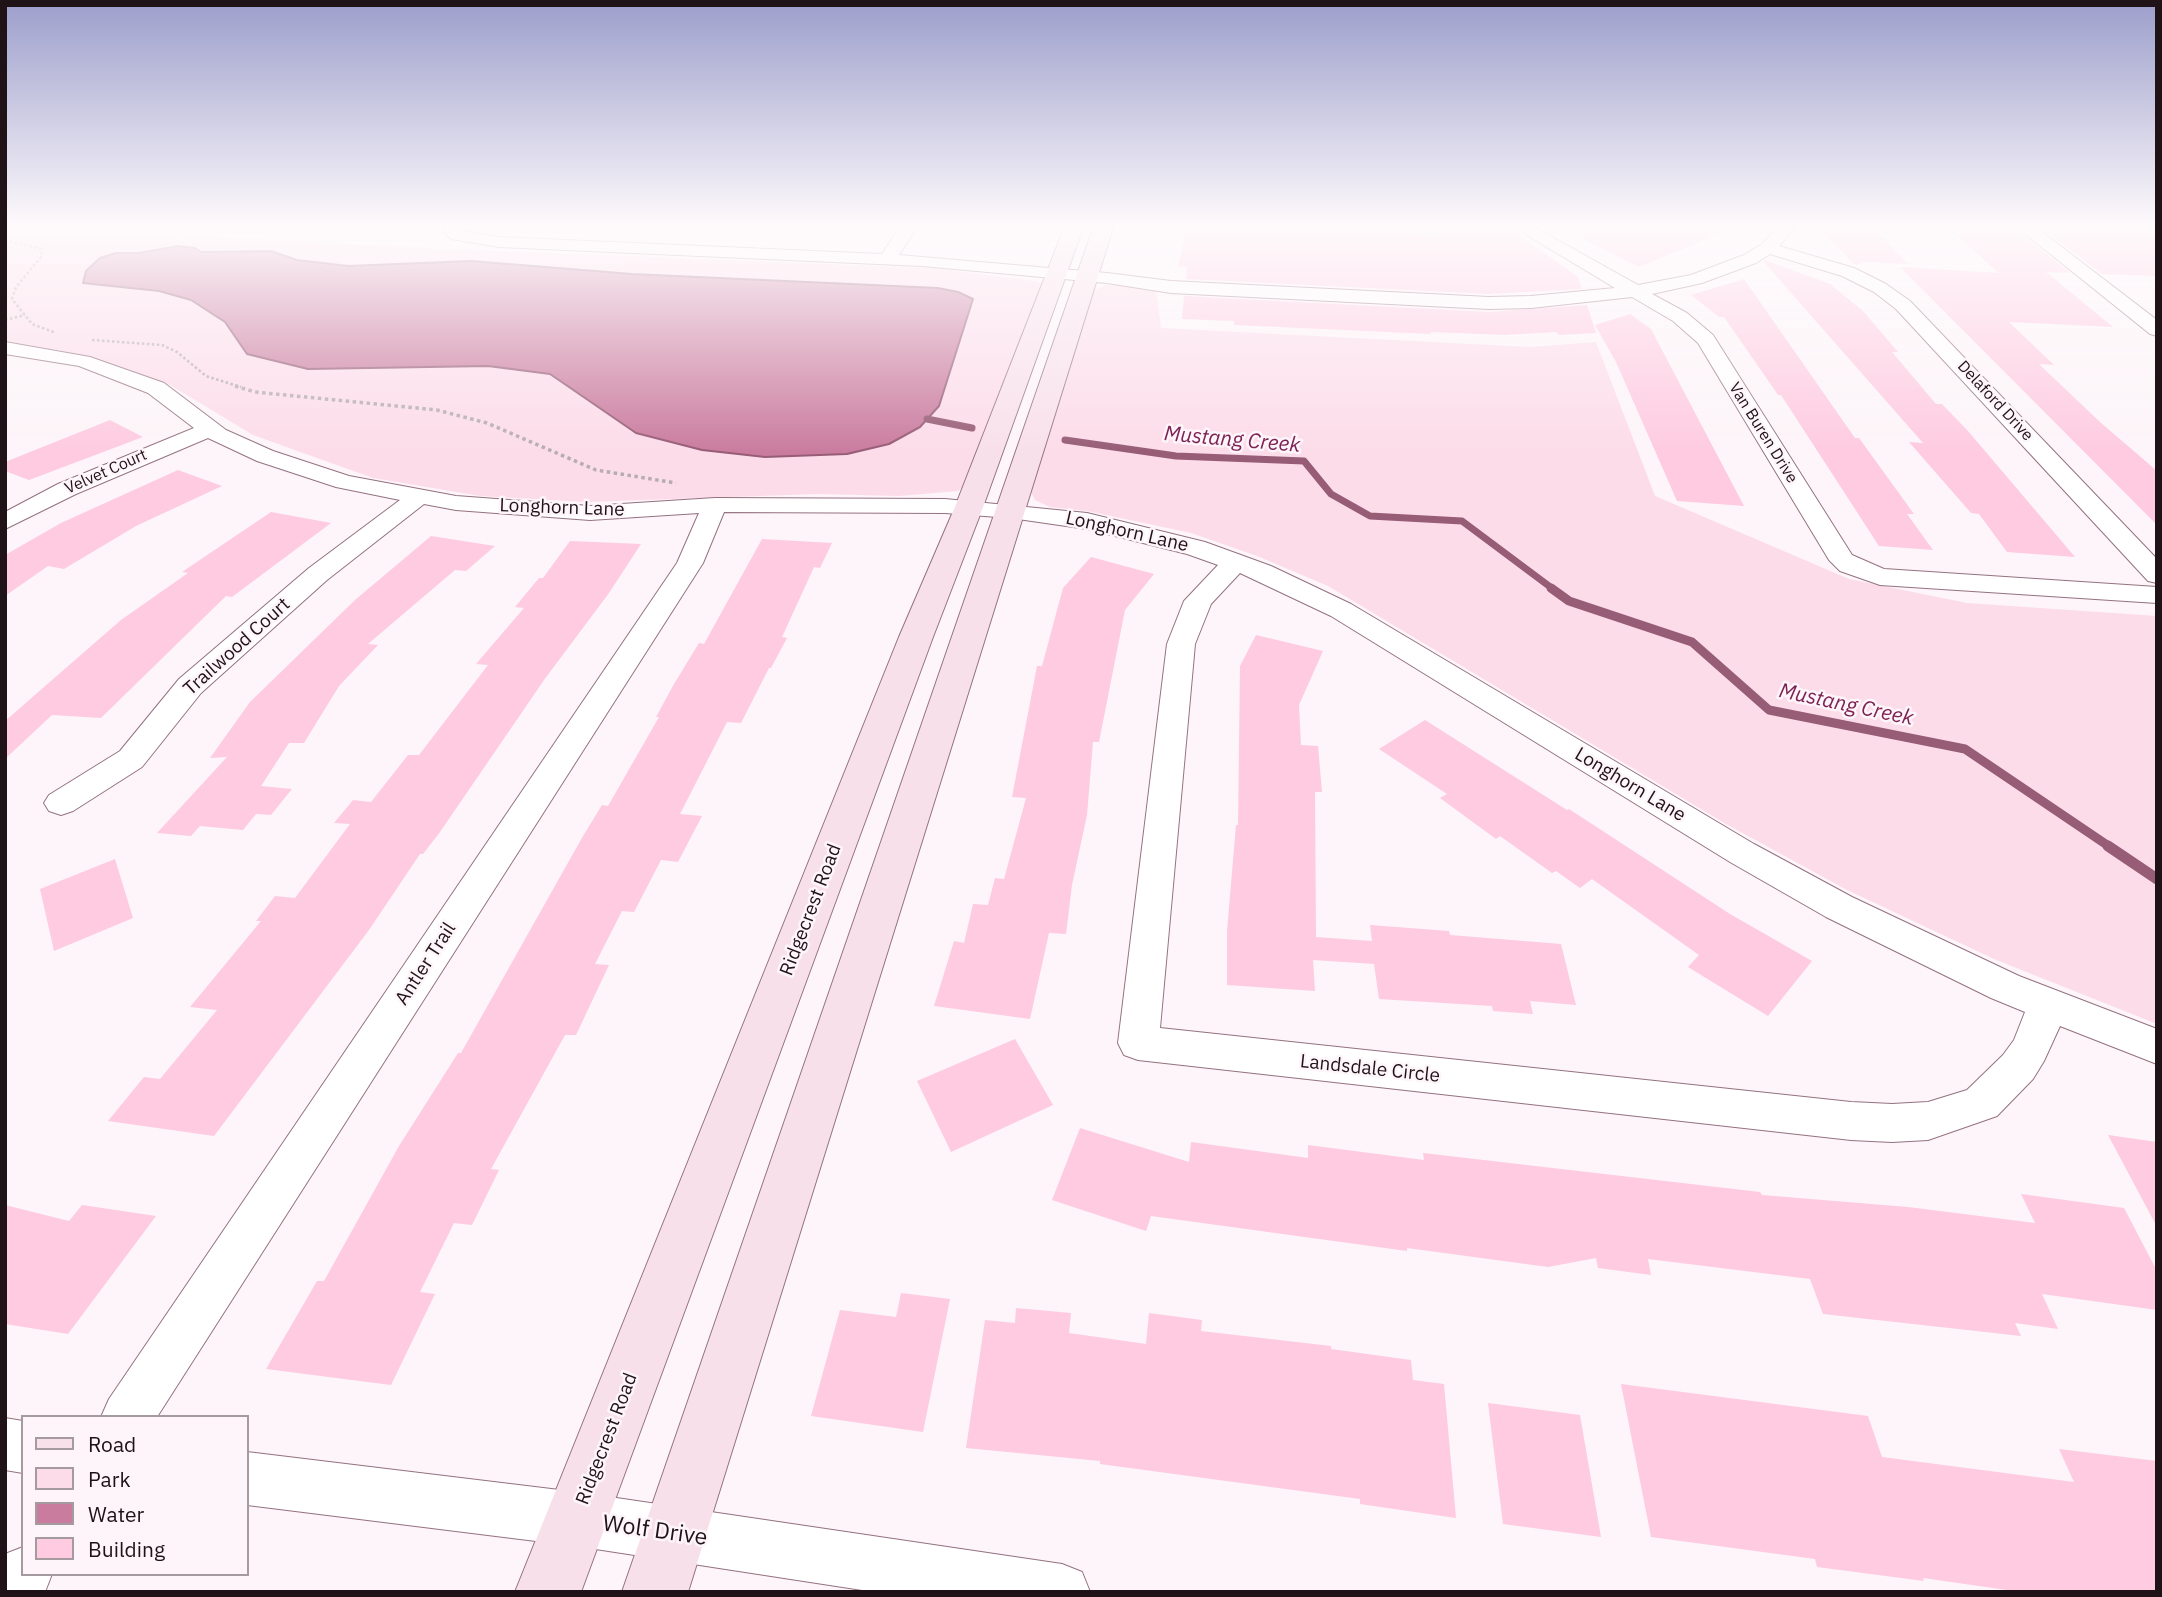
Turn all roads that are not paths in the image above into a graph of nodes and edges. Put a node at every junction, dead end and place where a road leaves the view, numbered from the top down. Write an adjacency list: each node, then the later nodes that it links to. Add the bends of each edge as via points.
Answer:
1 (1048, 303): 13 (main road, Ridgecrest Road)
2 (1076, 303): 13 (main road, Ridgecrest Road)
3 (1480, 303): 4 (street)
4 (1497, 303)
5 (1657, 303): 17 (street, Van Buren Drive, via 1706,339 1842,560 1859,570 1880,577)
6 (1900, 303): 16 (street, Delaford Drive)
7 (2125, 303): 8 (street)
8 (2153, 324)
9 (5, 348): 10 (street, Longhorn Lane, via 83,361 156,388)
10 (211, 429): 12 (street, Longhorn Lane, via 265,456 344,482); 14 (street, Velvet Court, via 67,489)
11 (701, 495): 12 (street, Longhorn Lane, via 590,513); 13 (street, Longhorn Lane); 21 (street, Antler Trail, via 691,563)
12 (420, 496): 18 (street, Trailwood Court, via 318,574 190,686 131,760)
13 (990, 509): 15 (street, Longhorn Lane, via 1124,528); 23 (main road, Ridgecrest Road, via 916,638); 24 (main road, Ridgecrest Road, via 980,597)
14 (5, 522)
15 (1236, 562): 19 (street, Longhorn Lane, via 1341,610 1789,880 1899,938); 19 (street, Landsdale Circle, via 1198,601 1181,644 1138,1043 1892,1123 1928,1121 1982,1103 2018,1067)
16 (2157, 575)
17 (2157, 595)
18 (61, 803)
19 (2048, 1006): 20 (street, Longhorn Lane)
20 (2157, 1047)
21 (128, 1415)
22 (248, 1478): 23 (street, Wolf Drive)
23 (576, 1519): 24 (street, Wolf Drive); 28 (main road, Ridgecrest Road)
24 (674, 1533): 26 (street, Wolf Drive); 29 (main road, Ridgecrest Road)
25 (23, 1576): 27 (street)
26 (1050, 1591)
27 (13, 1592)
28 (548, 1592)
29 (655, 1592)

